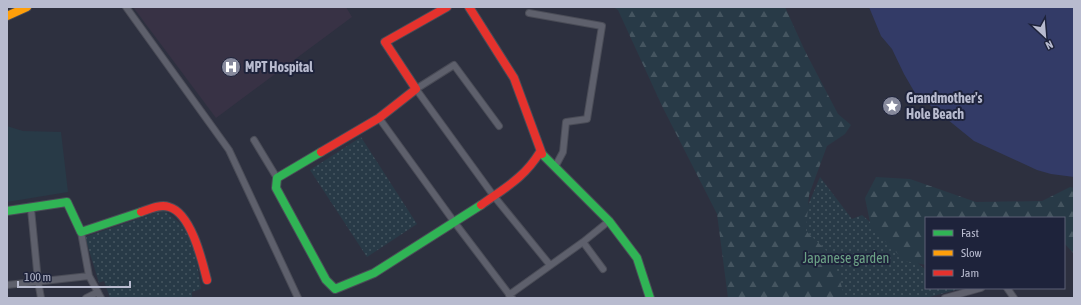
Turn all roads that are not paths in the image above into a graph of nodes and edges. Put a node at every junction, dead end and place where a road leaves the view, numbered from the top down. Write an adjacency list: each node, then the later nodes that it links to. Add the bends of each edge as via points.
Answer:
1 (27, 7): 6 (street)
2 (126, 7): 33 (street, via 229,150)
3 (447, 7): 7 (street, via 385,42)
4 (469, 7): 11 (street, via 514,78)
5 (530, 13): 12 (street, via 602,26 587,120 566,122 563,152)
6 (7, 16)
7 (416, 89): 8 (street); 9 (street, via 454,65); 14 (street)
8 (379, 118): 13 (street); 18 (street)
9 (499, 126)
10 (254, 140): 13 (street)
11 (540, 152): 12 (street); 14 (street, via 530,168)
12 (555, 167): 17 (street)
13 (276, 178): 18 (street, via 280,198 326,280 335,289 374,273)
14 (493, 195): 18 (street); 21 (street)
15 (31, 209): 16 (street); 19 (street, via 67,202); 25 (street)
16 (7, 211)
17 (609, 221): 20 (street); 34 (street, via 637,258)
18 (455, 223): 30 (street)
19 (81, 232): 23 (street); 24 (street, via 160,206 173,208 184,219 200,250)
20 (583, 242): 21 (street); 22 (street)
21 (550, 265): 30 (street)
22 (603, 269)
23 (89, 276): 25 (street); 29 (street)
24 (207, 280)
25 (38, 282): 26 (street); 31 (street)
26 (7, 285)
27 (977, 289): 35 (street)
28 (1008, 289): 36 (street)
29 (100, 295): 32 (street)
30 (511, 296)
31 (41, 298)
32 (86, 298)
33 (298, 298)
34 (650, 298)
35 (945, 298)
36 (1014, 298)

